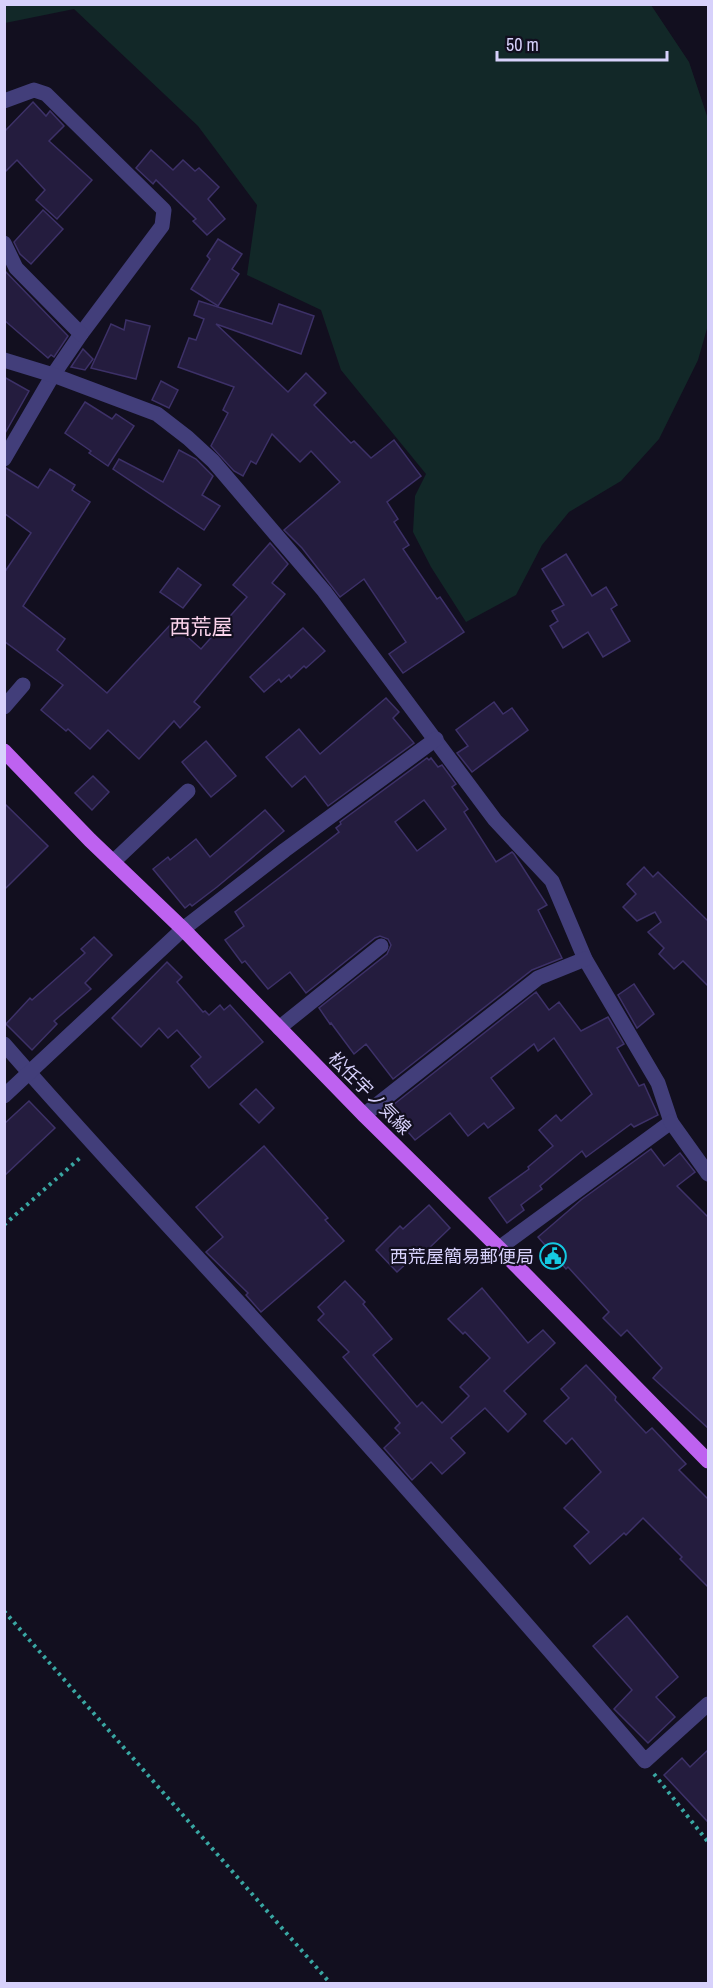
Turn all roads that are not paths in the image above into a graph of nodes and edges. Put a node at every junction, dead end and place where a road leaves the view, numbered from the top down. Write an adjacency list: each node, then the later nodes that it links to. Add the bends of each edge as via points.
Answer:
1 (4, 101): 3 (street, via 34,90 46,94 164,210 162,226)
2 (4, 243): 3 (street, via 16,268)
3 (81, 334): 5 (street)
4 (4, 360): 5 (street)
5 (53, 375): 6 (street); 9 (street, via 157,414 213,461 324,591)
6 (4, 459)
7 (23, 686): 8 (street)
8 (4, 708)
9 (436, 739): 13 (street); 15 (street, via 495,820 552,881)
10 (4, 752): 12 (main road, 松任宇ノ気線)
11 (188, 791): 12 (street)
12 (113, 862): 13 (main road, 松任宇ノ気線)
13 (183, 929): 16 (main road, 松任宇ノ気線); 18 (street)
14 (381, 946): 16 (street)
15 (585, 958): 20 (street, via 538,978); 21 (street, via 658,1083)
16 (279, 1028): 20 (main road, 松任宇ノ気線)
17 (4, 1044): 18 (street)
18 (30, 1073): 19 (street); 25 (street, via 333,1406 645,1761)
19 (4, 1096)
20 (364, 1115): 23 (main road, 松任宇ノ気線)
21 (671, 1122): 22 (street); 23 (street)
22 (708, 1174)
23 (499, 1248): 24 (main road, 松任宇ノ気線)
24 (708, 1461)
25 (708, 1704)

